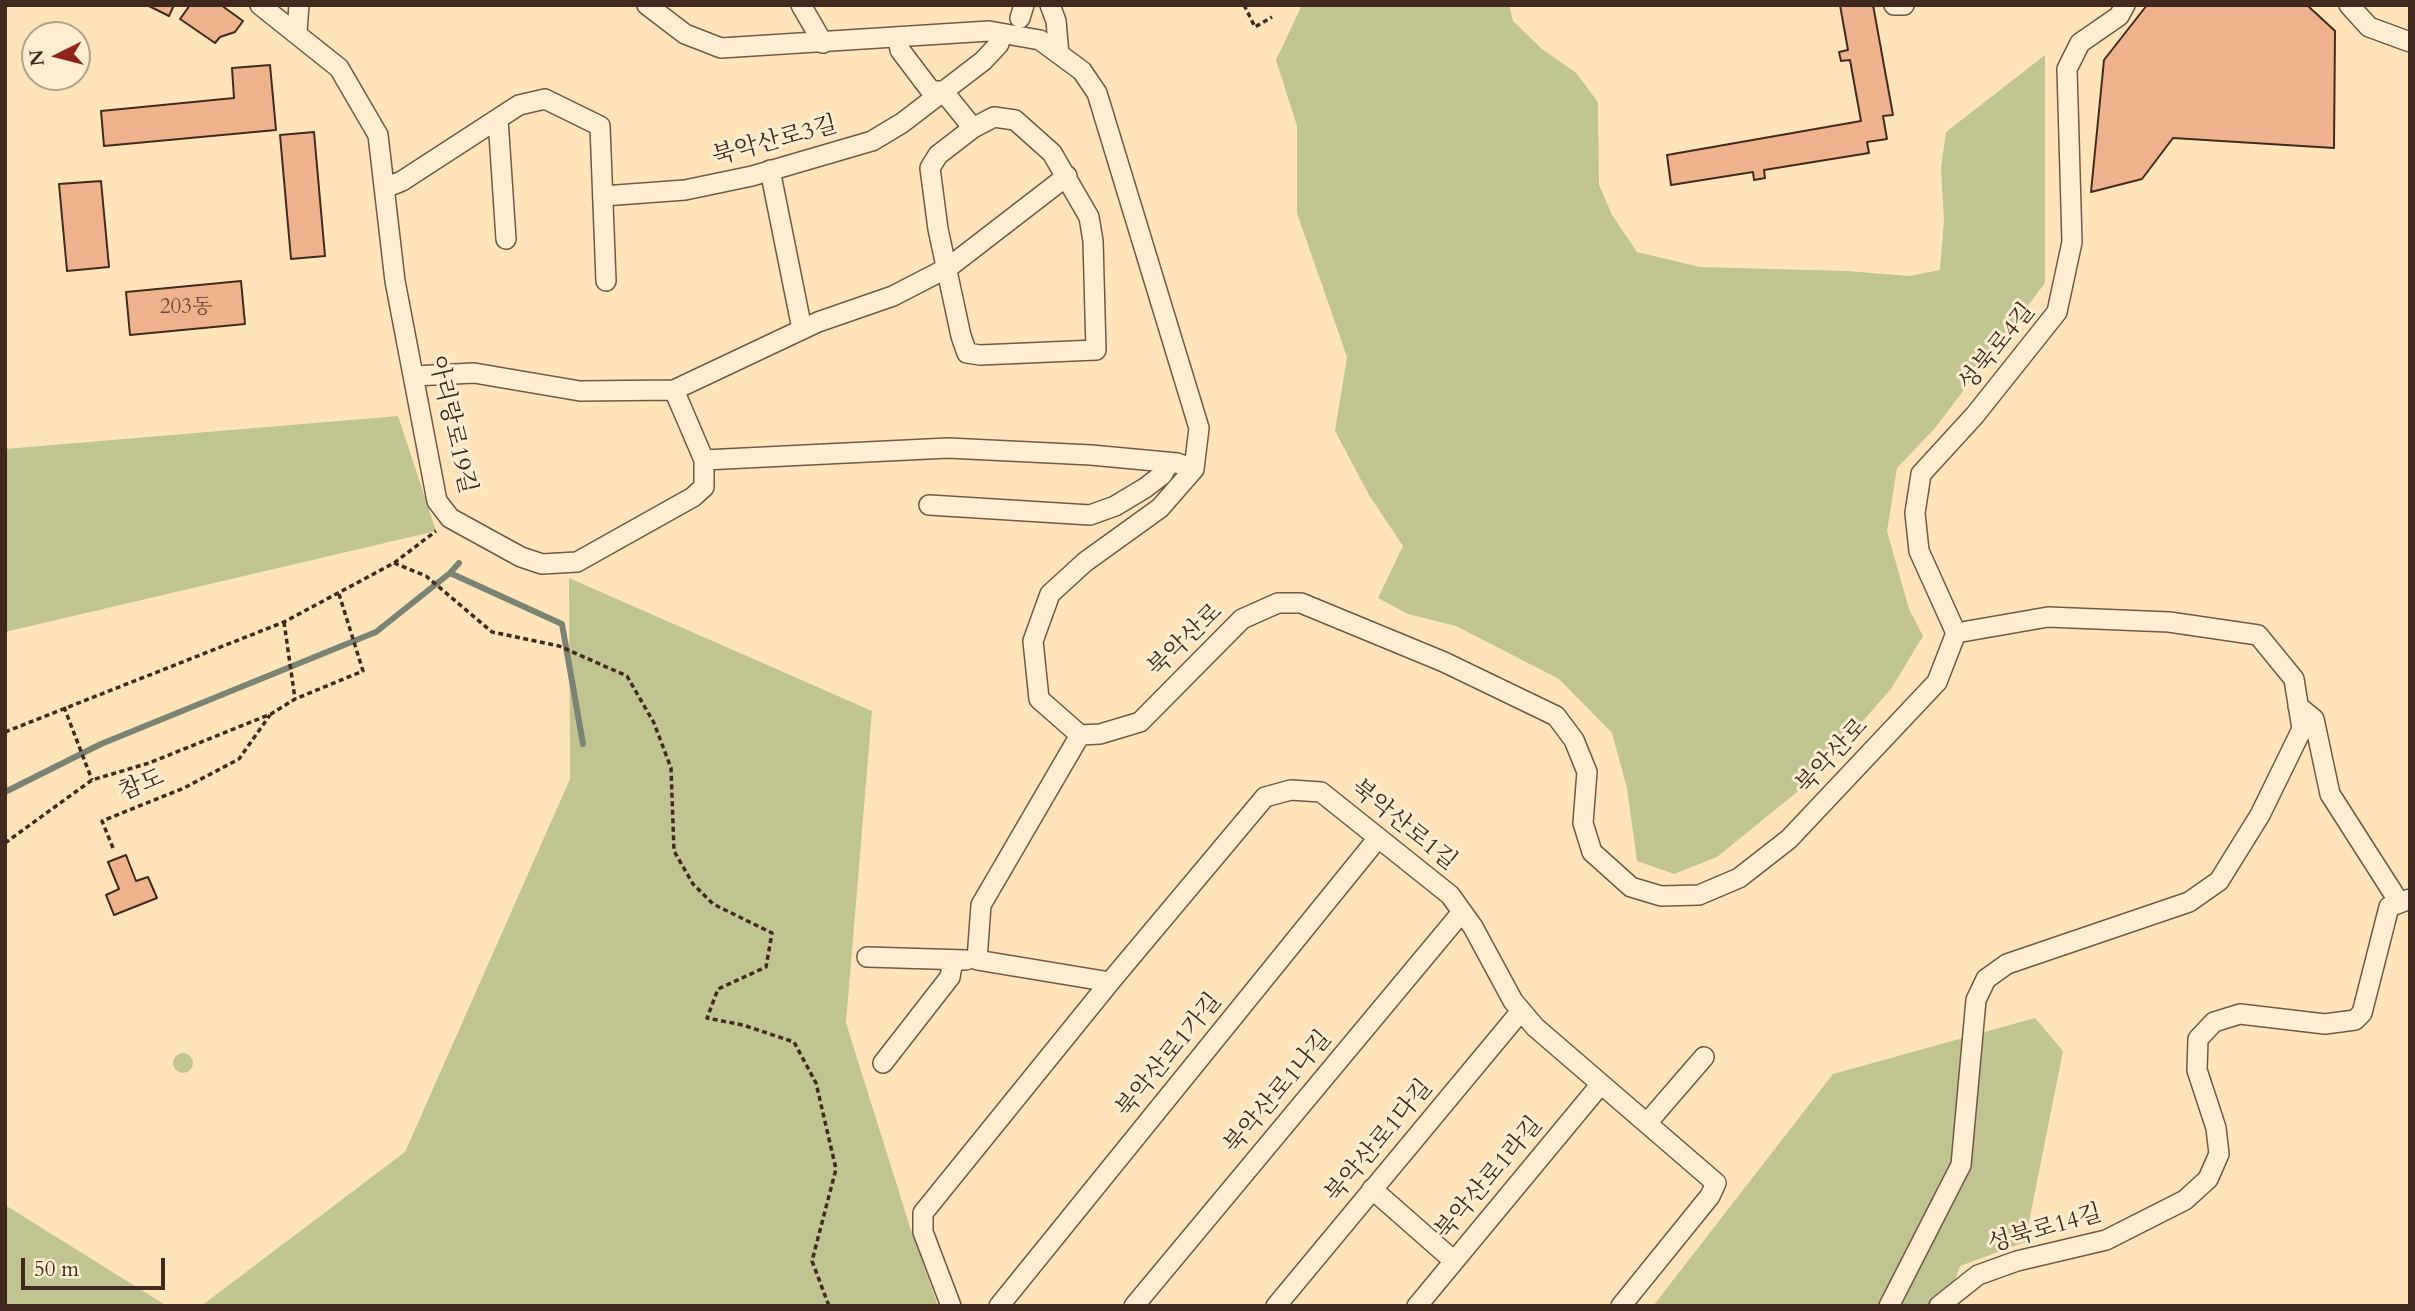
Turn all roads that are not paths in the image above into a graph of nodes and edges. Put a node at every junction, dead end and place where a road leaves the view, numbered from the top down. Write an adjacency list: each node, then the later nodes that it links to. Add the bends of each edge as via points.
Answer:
1 (260, 5): 10 (street, 아리랑로19길)
2 (299, 5): 10 (street)
3 (647, 5): 13 (street, via 685,34 721,48)
4 (801, 5): 13 (street)
5 (1050, 5): 15 (street)
6 (1895, 5): 7 (street)
7 (1904, 5)
8 (2125, 5): 33 (street, 성북로4길, via 2119,16 2080,43 2067,69 2072,242 2057,312 1921,474 1915,513 1919,551)
9 (2349, 5): 12 (street, via 2370,27)
10 (297, 32): 21 (street, 아리랑로19길, via 340,68 379,135)
11 (898, 37): 13 (street); 15 (street, via 989,31 1040,40); 16 (street, via 900,50 931,91)
12 (2410, 42)
13 (823, 43)
14 (999, 44): 16 (street, 북악산로3길)
15 (1059, 54): 31 (street, via 1082,71 1097,93 1199,428)
16 (943, 91): 18 (street); 19 (street, 북악산로3길, via 872,141)
17 (498, 119): 21 (street); 22 (street, via 519,105 545,99 600,126); 23 (street)
18 (973, 128): 20 (street, via 994,117 1016,120 1052,153); 24 (street, via 938,155 930,168)
19 (770, 170): 22 (street, 북악산로3길, via 685,190); 26 (street)
20 (1067, 176): 24 (street); 24 (street, via 1089,217 1093,241 1096,350 967,353)
21 (385, 188): 27 (street, 아리랑로19길)
22 (603, 196): 25 (street)
23 (506, 239)
24 (949, 267): 26 (street, via 893,296)
25 (606, 281)
26 (802, 330): 28 (street)
27 (414, 376): 28 (street, via 474,373 580,391); 29 (street, 아리랑로19길, via 437,501 450,518 542,564 577,562 693,497 704,487)
28 (674, 390): 29 (street)
29 (704, 460): 30 (street, via 948,448)
30 (1170, 463): 31 (street); 32 (street, via 1145,488 1090,514)
31 (1194, 469): 35 (street, via 1160,508 1085,562 1050,594 1033,641 1039,699)
32 (929, 505)
33 (1956, 633): 34 (street, via 2049,617 2169,622 2258,635 2294,679); 35 (street, 북악산로, via 1937,682 1789,839 1739,878 1699,895 1661,896 1631,887 1592,852 1583,823 1587,772 1574,740 1556,716 1433,657 1301,603 1278,603 1242,620 1140,722)
34 (2298, 706): 37 (street, via 2314,719 2330,794); 56 (street, via 2302,729 2292,753 2219,881 2189,902 2007,964 1986,979 1976,1000 1961,1165)
35 (1080, 735): 41 (street, via 981,905)
36 (1378, 838): 38 (street, 북악산로1길, via 1450,895); 42 (street, 북악산로1길, via 1321,792 1291,790 1265,797); 51 (street, 북악산로1가길)
37 (2404, 900): 57 (street, 성북로14길, via 2389,907 2362,1013 2355,1020 2325,1024 2240,1014 2214,1022 2198,1040 2197,1070 2216,1128 2218,1154 2208,1179 2185,1200 2106,1240 1978,1275)
38 (1462, 912): 43 (street, 북악산로1길); 52 (street, 북악산로1나길)
39 (867, 957): 40 (street)
40 (953, 960): 41 (street); 45 (street, via 950,977)
41 (977, 960): 42 (street)
42 (1110, 982): 50 (street, 북악산로1길, via 923,1213 923,1232)
43 (1521, 1011): 46 (street, 북악산로1길); 48 (street, 북악산로1다길)
44 (1703, 1057): 47 (street)
45 (883, 1063)
46 (1601, 1084): 47 (street, 북악산로1길); 49 (street, 북악산로1라길)
47 (1647, 1123): 55 (street, 북악산로1길, via 1716,1183)
48 (1372, 1189): 49 (street); 53 (street, 북악산로1다길)
49 (1454, 1261): 54 (street, 북악산로1라길)
50 (951, 1306)
51 (999, 1306)
52 (1134, 1306)
53 (1276, 1306)
54 (1417, 1306)
55 (1621, 1306)
56 (1889, 1306)
57 (1939, 1306)

